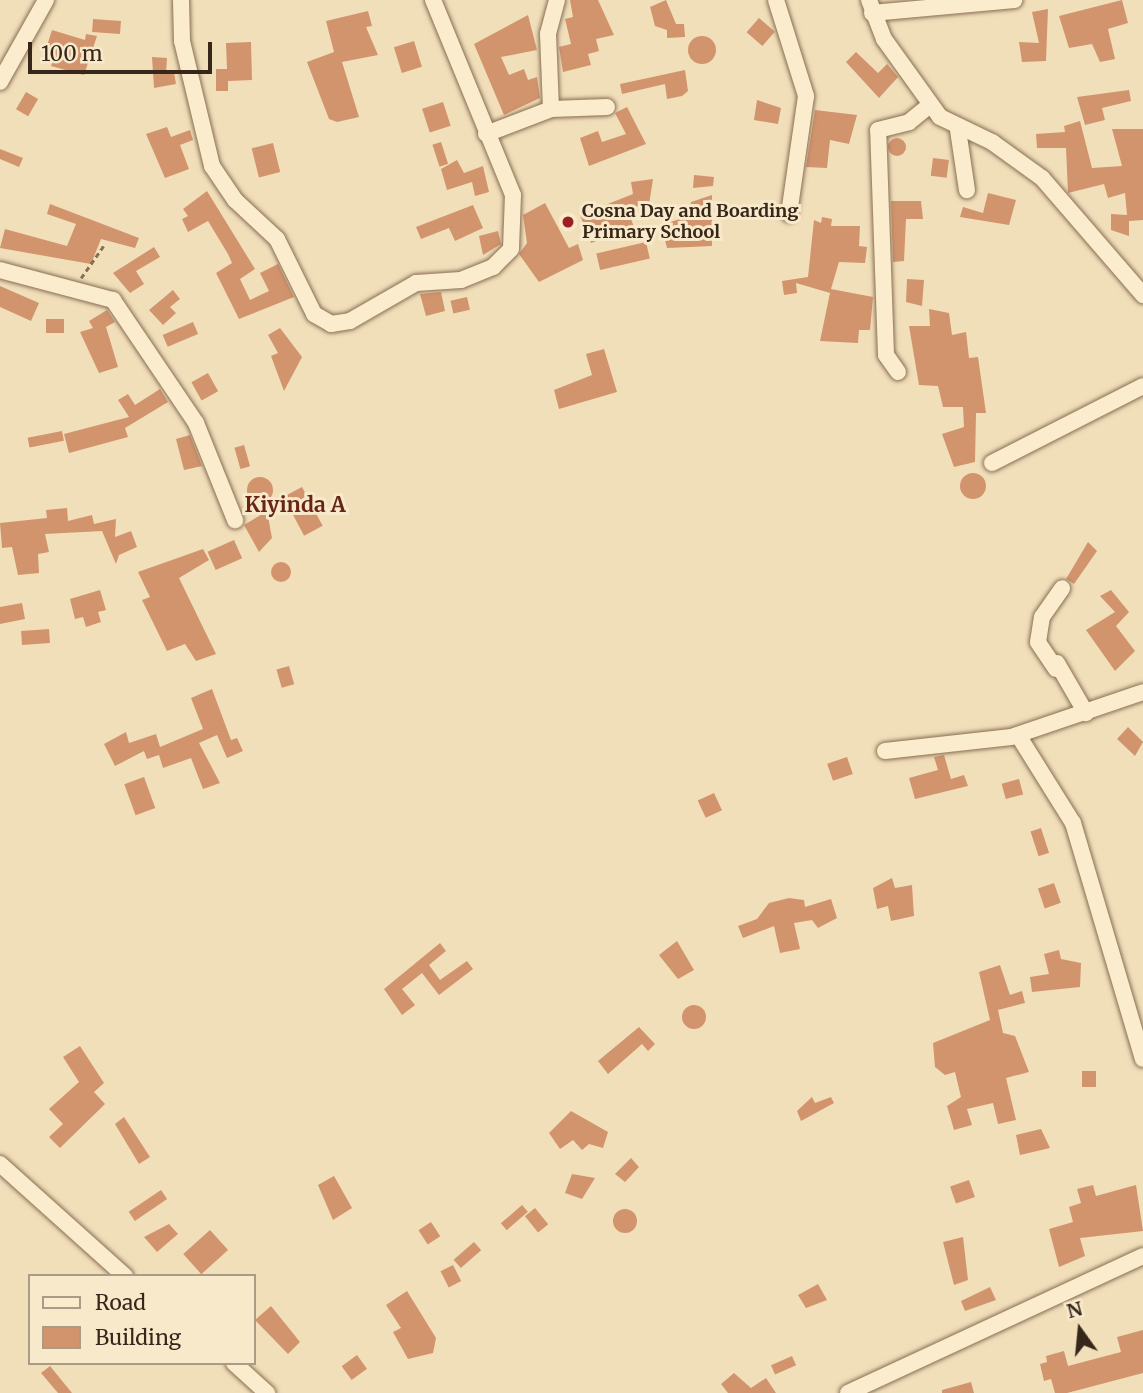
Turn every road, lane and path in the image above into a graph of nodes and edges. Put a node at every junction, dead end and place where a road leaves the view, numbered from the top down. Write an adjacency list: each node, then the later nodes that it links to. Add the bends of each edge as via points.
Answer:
1 (46, 0): 8 (street)
2 (181, 0): 13 (street, via 182,41 212,166 235,200 277,239 314,314 331,324 350,321 416,284 461,280 507,257 513,195)
3 (433, 0): 13 (street, via 454,41)
4 (557, 0): 11 (street, via 548,34)
5 (776, 0): 15 (street, via 791,33 806,96)
6 (1014, 0): 7 (street)
7 (871, 7): 9 (street)
8 (0, 82)
9 (930, 105): 12 (street); 20 (street, via 909,122 878,130 886,355)
10 (607, 107): 11 (street)
11 (551, 109): 13 (street)
12 (958, 130): 14 (street); 19 (street, via 992,142 1042,178)
13 (486, 134)
14 (967, 190)
15 (789, 214)
16 (103, 246): 18 (path, via 92,270)
17 (0, 270): 18 (street)
18 (70, 286): 23 (street, via 113,300 171,378 218,470)
19 (1143, 295)
20 (898, 372)
21 (1143, 386): 22 (street)
22 (992, 463)
23 (235, 520)
24 (1062, 588): 26 (street, via 1042,617 1038,642)
25 (1143, 692): 26 (street)
26 (1086, 713): 27 (street)
27 (1018, 735): 28 (street); 29 (street, via 1073,823)
28 (885, 751)
29 (1143, 1059)
30 (0, 1164): 32 (street)
31 (1143, 1255): 35 (street)
32 (123, 1274)
33 (236, 1365): 34 (street)
34 (267, 1393)
35 (848, 1393)

